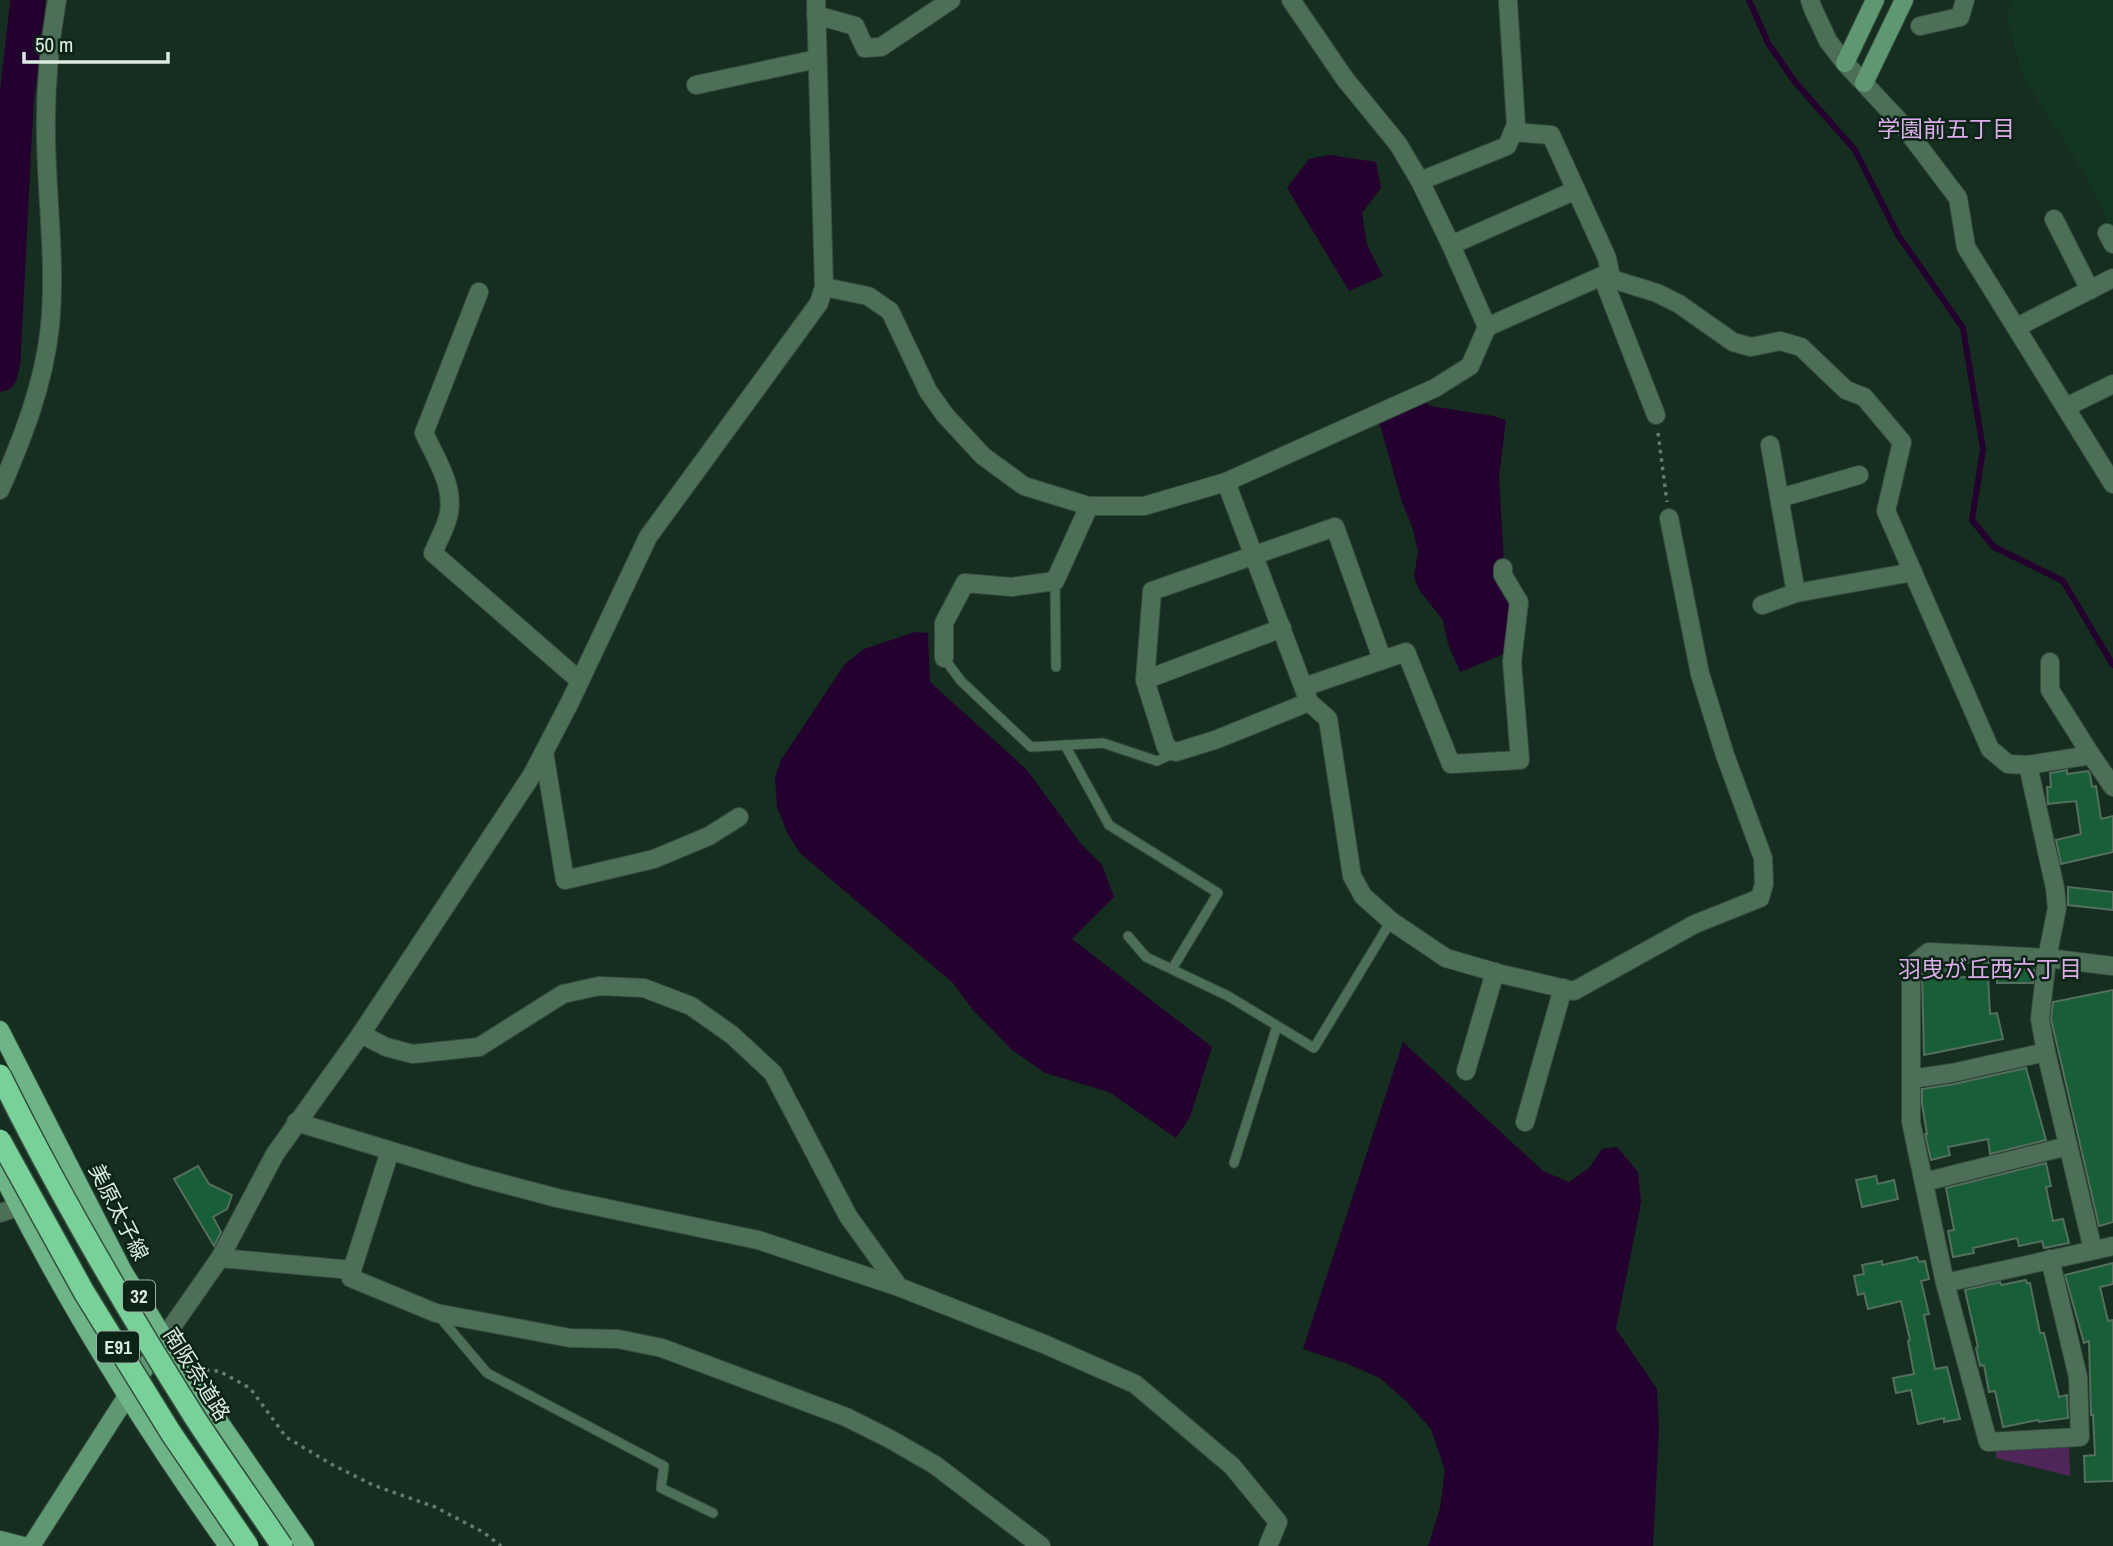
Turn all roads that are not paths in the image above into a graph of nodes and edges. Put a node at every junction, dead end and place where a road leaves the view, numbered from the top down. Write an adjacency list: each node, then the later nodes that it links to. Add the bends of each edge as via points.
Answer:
1 (57, 0): 34 (street, via 46,138 53,282 50,328 27,425)
2 (951, 0): 9 (street, via 881,47 865,48 855,26)
3 (1291, 0): 16 (street, via 1345,79 1398,144)
4 (1810, 0): 12 (street, via 1828,41)
5 (1875, 0): 12 (street)
6 (1904, 0): 13 (street)
7 (1965, 0): 10 (street, via 1960,17)
8 (1508, 2): 15 (street)
9 (816, 8): 11 (street)
10 (1920, 26)
11 (817, 60): 14 (street); 22 (street)
12 (1845, 63): 13 (street)
13 (1864, 83): 26 (street, via 1958,198 1966,247)
14 (696, 85)
15 (1513, 132): 16 (street, via 1507,146); 17 (street, via 1551,135)
16 (1420, 181): 19 (street)
17 (1576, 190): 19 (street); 20 (street, via 1607,258)
18 (2054, 219): 23 (street)
19 (1451, 245): 25 (street)
20 (1606, 277): 25 (street); 29 (street); 40 (street, via 1679,304 1733,342 1751,347 1780,341 1801,347 1846,390 1864,397 1902,442 1886,511)
21 (2113, 278): 23 (street)
22 (824, 287): 36 (street, via 868,296 890,311 928,391 984,456 1024,486); 50 (street, via 819,303 648,537)
23 (2090, 290): 26 (street)
24 (479, 292): 50 (street, via 424,433 450,496 449,516 433,552)
25 (1487, 327): 32 (street, via 1470,366 1435,388)
26 (2017, 327): 28 (street)
27 (2113, 384): 28 (street)
28 (2066, 407): 33 (street)
29 (1656, 415)
30 (1770, 446): 35 (street)
31 (1858, 475): 35 (street)
32 (1226, 482): 36 (street, via 1143,506); 38 (street)
33 (2113, 482)
34 (0, 490)
35 (1780, 498): 42 (street)
36 (1089, 506): 41 (street)
37 (1669, 518): 65 (street, via 1700,674 1763,858 1765,884 1760,898 1695,924 1574,991)
38 (1254, 555): 44 (street); 46 (street, via 1335,527); 49 (street, via 1152,591)
39 (1503, 568): 46 (street, via 1519,602 1512,662 1520,760 1451,764 1406,652)
40 (1913, 572): 42 (street); 56 (street, via 1990,749 2008,764)
41 (1055, 581): 45 (street, via 1012,587 965,583 944,623); 48 (lane)
42 (1796, 593): 43 (street)
43 (1762, 605)
44 (1282, 628): 49 (street); 51 (street)
45 (944, 658): 52 (lane, via 961,681 1031,747)
46 (1382, 659): 51 (street)
47 (2050, 662): 55 (street, via 2050,690)
48 (1056, 667)
49 (1145, 680): 54 (street, via 1166,747)
50 (580, 681): 53 (street)
51 (1306, 694): 54 (street, via 1215,740); 59 (street, via 1328,719 1352,876 1363,896)
52 (1065, 745): 54 (lane, via 1103,743 1157,761); 63 (lane, via 1109,825 1218,892)
53 (544, 752): 58 (street, via 565,880 654,859 709,836); 68 (street)
54 (1176, 752)
55 (2091, 755): 56 (street); 57 (street)
56 (2028, 765): 61 (street, via 2057,908)
57 (2113, 788)
58 (739, 817)
59 (1391, 921): 64 (street, via 1446,958); 66 (lane, via 1314,1048)
60 (1128, 936): 63 (lane, via 1146,957)
61 (2047, 958): 62 (street); 69 (street, via 2040,1019); 72 (street, via 1929,952 1911,966)
62 (2113, 967)
63 (1172, 969): 66 (lane)
64 (1495, 972): 65 (street); 70 (street)
65 (1563, 988): 74 (street)
66 (1277, 1026): 78 (lane)
67 (0, 1030): 91 (main road, 美原太子線 / 32, via 123,1271)
68 (361, 1034): 73 (street); 89 (street, via 413,1054 479,1047 563,994 598,986 644,988 691,1006 773,1073 848,1216)
69 (2046, 1052): 72 (street); 76 (street)
70 (1466, 1071)
71 (0, 1074): 99 (highway, 南阪奈道路 / E91, bridge, via 109,1278)
72 (1911, 1079): 80 (street, via 1911,1122)
73 (296, 1122): 77 (street); 85 (street)
74 (1525, 1122)
75 (0, 1140): 98 (highway, E91, bridge, via 84,1293)
76 (2068, 1146): 80 (street); 84 (street)
77 (390, 1151): 87 (street); 89 (street, via 557,1198 758,1240)
78 (1234, 1163)
79 (0, 1170): 81 (main road)
80 (1924, 1182): 88 (street)
81 (18, 1207): 82 (street); 92 (main road)
82 (0, 1213)
83 (2113, 1245): 84 (street)
84 (2093, 1250): 86 (street)
85 (220, 1258): 87 (street); 91 (street)
86 (2050, 1259): 88 (street); 88 (street, via 2078,1377 2080,1437 1988,1442)
87 (352, 1270): 90 (street, via 351,1278)
88 (1945, 1283)
89 (899, 1287): 102 (street, via 1135,1384 1232,1466 1278,1522)
90 (436, 1313): 93 (lane, via 487,1373 664,1466 661,1489); 101 (street, via 570,1338 618,1339 662,1348 826,1409 935,1465)
91 (164, 1338): 92 (street); 100 (main road, 美原太子線 / 32)
92 (127, 1394): 96 (street); 97 (main road)
93 (712, 1513)
94 (0, 1540): 95 (street)
95 (23, 1546)
96 (31, 1546)
97 (228, 1546)
98 (248, 1546)
99 (282, 1546)
100 (305, 1546)
101 (1041, 1546)
102 (1268, 1546)

